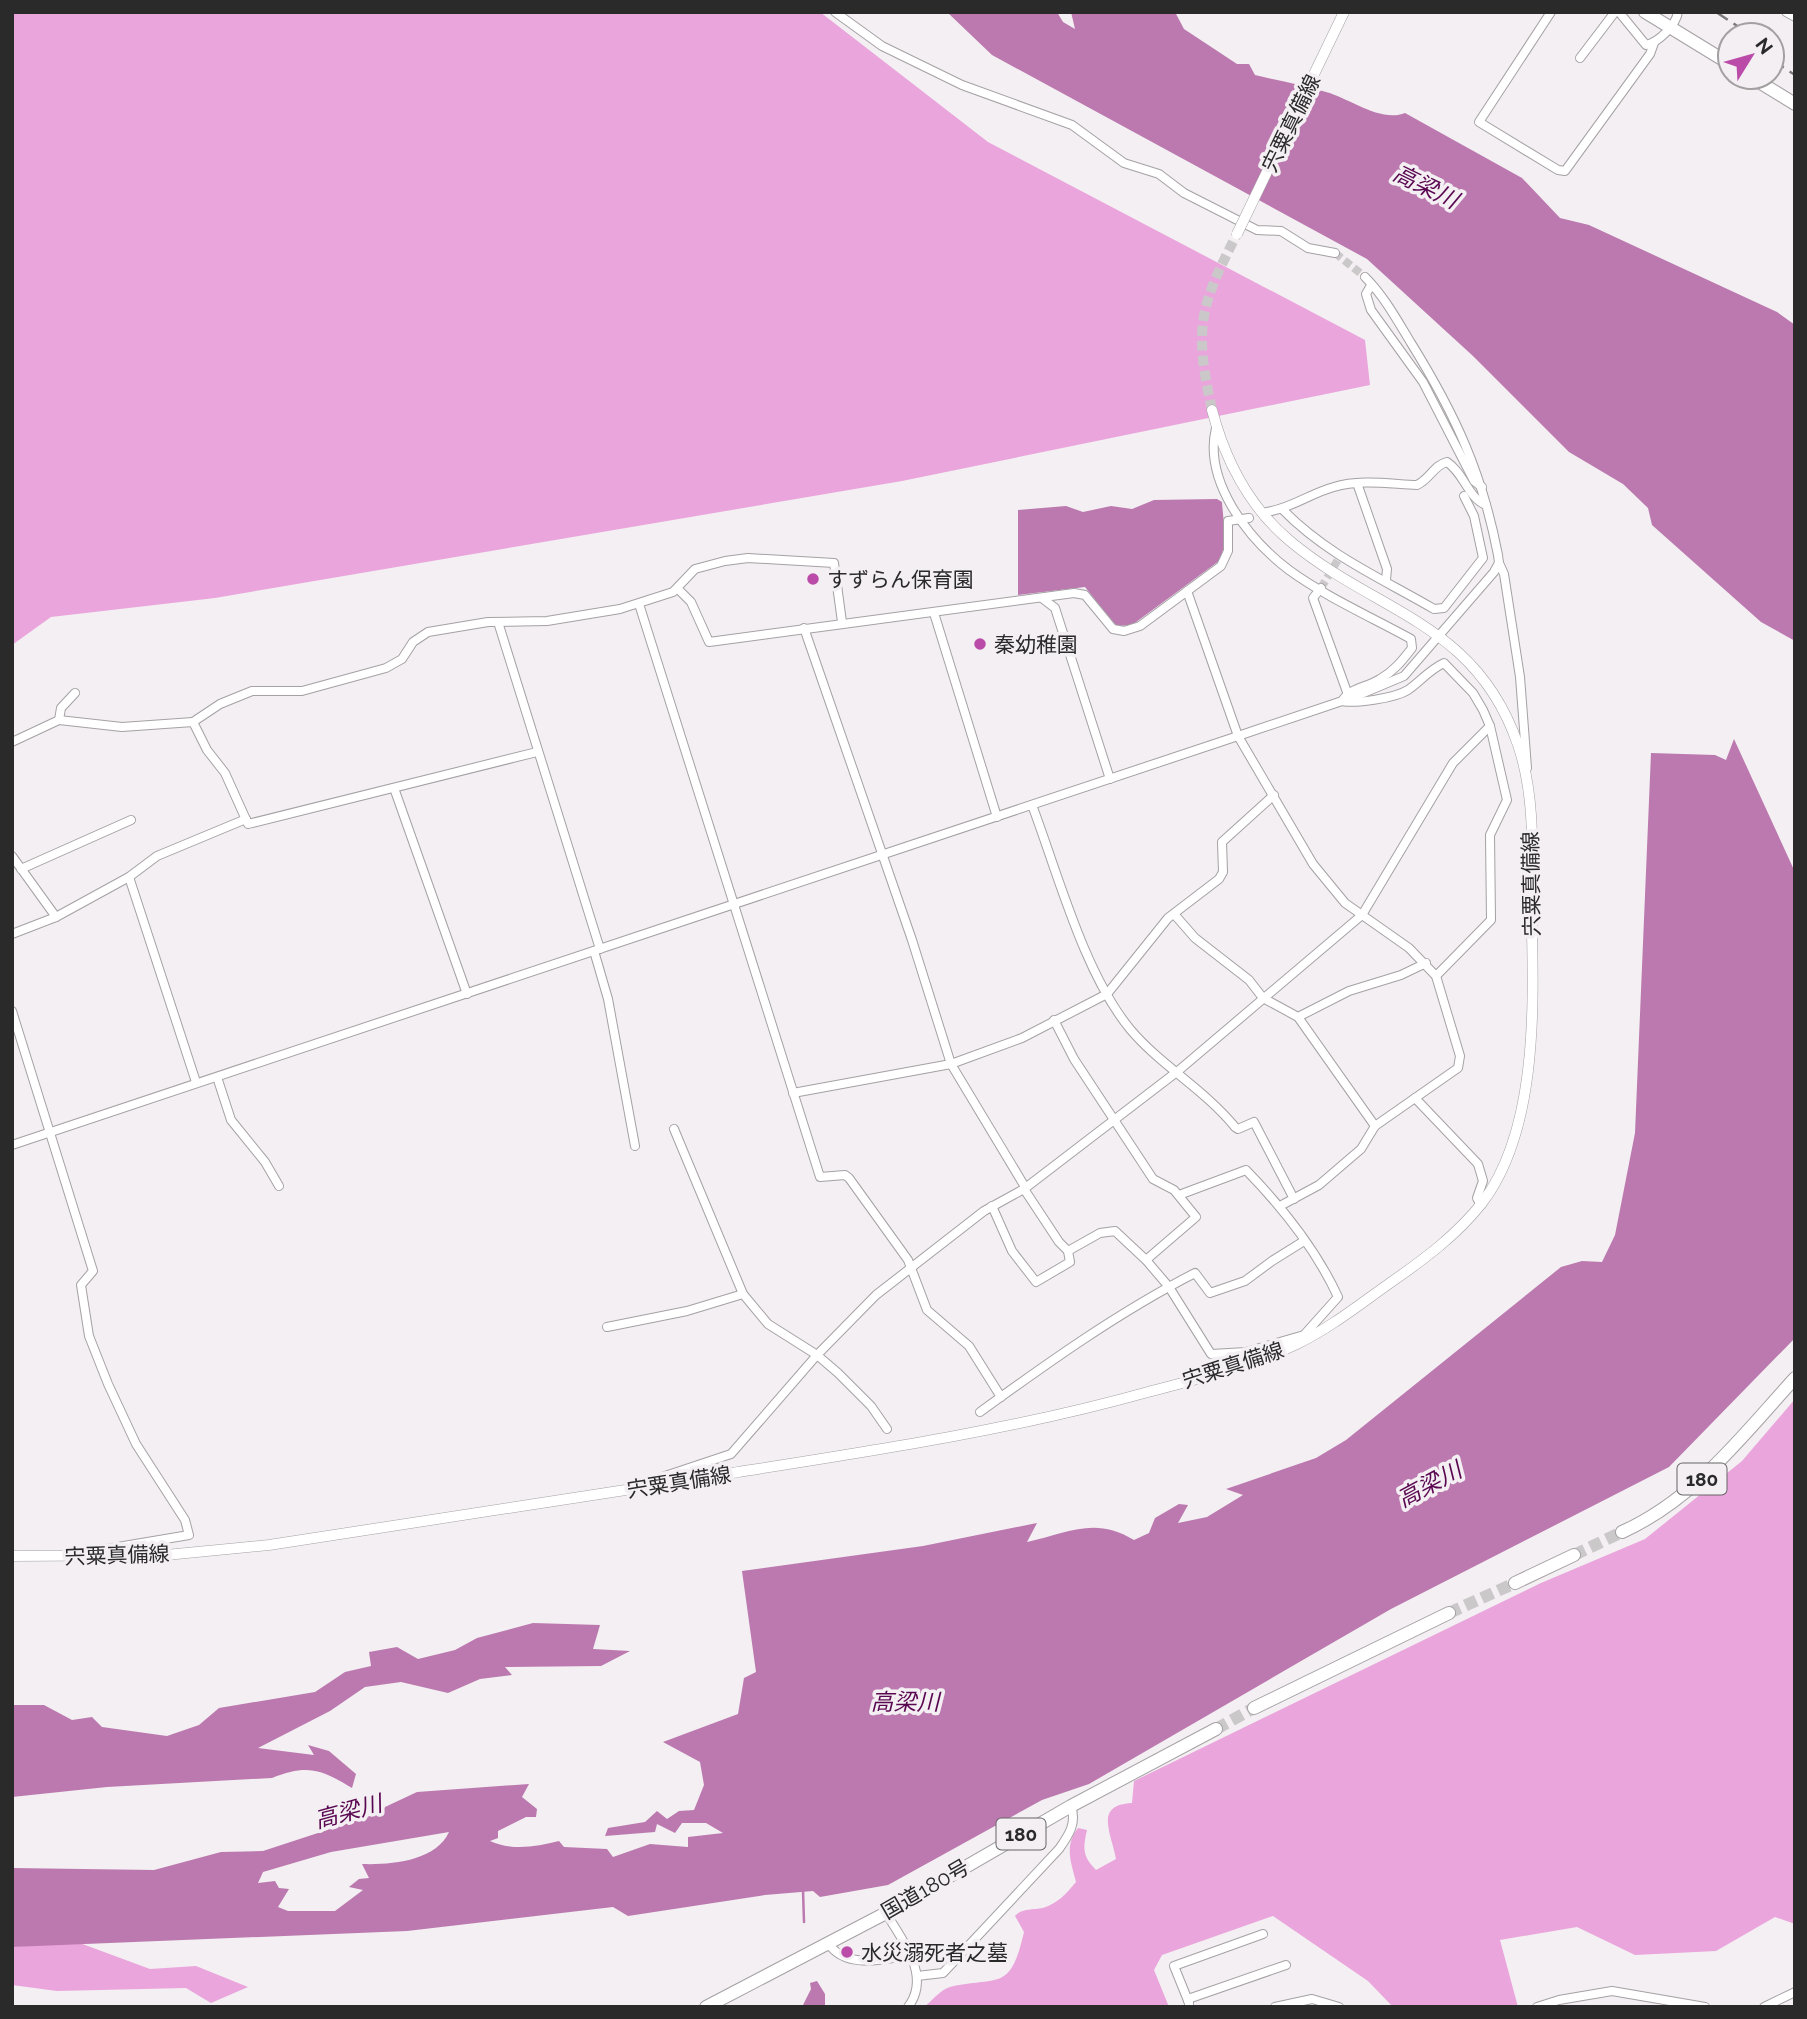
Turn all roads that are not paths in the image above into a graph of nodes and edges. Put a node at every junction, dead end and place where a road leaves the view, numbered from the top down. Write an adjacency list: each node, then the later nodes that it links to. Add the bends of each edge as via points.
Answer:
1 (835, 12): 16 (street, via 900,55 962,85 1072,125 1124,163 1159,174 1184,193 1257,230 1281,231 1308,248)
2 (1345, 12): 15 (main road, 宍粟真備線, bridge)
3 (1551, 12): 10 (street, via 1479,122 1558,170 1565,171)
4 (1617, 12): 10 (street, via 1629,21 1642,43); 12 (street)
5 (1645, 12): 9 (highway)
6 (1786, 12): 8 (street)
7 (1682, 13): 9 (street)
8 (1795, 17)
9 (1670, 27): 10 (street); 11 (highway)
10 (1654, 43)
11 (1716, 55)
12 (1580, 58)
13 (1774, 91): 14 (highway)
14 (1795, 104)
15 (1237, 234)
16 (1335, 253)
17 (1365, 277): 22 (street, via 1425,366 1472,456)
18 (1370, 287): 22 (street, via 1366,294 1371,310 1423,382 1474,481)
19 (1212, 410): 20 (main road, 宍粟真備線)
20 (1216, 428): 27 (street, via 1212,443 1221,485); 39 (main road, 宍粟真備線, via 1239,480 1288,540)
21 (1357, 483): 24 (street, via 1417,485 1447,462 1478,502); 25 (street, via 1331,487); 29 (street, via 1387,569)
22 (1482, 487): 24 (street)
23 (1464, 496): 29 (street, via 1474,516 1483,558 1444,608 1434,609)
24 (1486, 505): 28 (street)
25 (1282, 509): 26 (street); 29 (street, via 1339,558)
26 (1267, 512)
27 (1245, 519): 31 (street, via 1259,542 1289,570); 32 (street, via 1228,521 1224,562)
28 (1499, 564): 39 (street); 52 (street, via 1521,677)
29 (1386, 580)
30 (678, 589): 34 (street); 37 (street, via 695,569 725,561 826,561 835,563); 38 (street, via 691,602 709,642)
31 (1321, 589): 41 (street, via 1313,598); 41 (street, via 1411,639 1412,648 1397,668)
32 (1187, 591): 33 (street, via 1140,626 1124,631 1113,629 1085,595); 46 (street)
33 (1041, 598): 35 (street); 49 (street, via 1055,608)
34 (639, 604): 36 (street, via 547,621); 61 (street)
35 (934, 613): 37 (street); 54 (street)
36 (498, 622): 44 (street, via 428,632 413,642 402,659 386,668 302,691 252,691); 48 (street)
37 (842, 622): 38 (street)
38 (804, 628): 57 (street)
39 (1440, 636): 41 (street, via 1404,676); 52 (main road, 宍粟真備線, via 1472,667 1506,718 1519,747)
40 (75, 693): 43 (street, via 61,708)
41 (1351, 694): 42 (street)
42 (1342, 701): 45 (street, via 1356,704 1405,692 1444,663 1473,693); 46 (street)
43 (59, 720): 44 (street, via 122,727); 47 (street)
44 (193, 722): 55 (street, via 225,773)
45 (1490, 726): 63 (street, via 1453,763); 68 (street, via 1507,800 1490,835 1491,920)
46 (1238, 736): 49 (street); 51 (street)
47 (12, 742)
48 (537, 752): 50 (street); 66 (street)
49 (1110, 779): 53 (street)
50 (394, 788): 55 (street, via 248,824); 69 (street)
51 (1274, 795): 62 (street, via 1222,842 1219,879); 63 (street, via 1313,864 1345,903)
52 (1527, 800): 91 (main road, 宍粟真備線, via 1532,1021 1520,1119 1507,1161)
53 (1032, 805): 54 (street); 70 (street)
54 (997, 817): 57 (street)
55 (246, 819): 60 (street, via 157,856)
56 (131, 820): 59 (street)
57 (882, 854): 61 (street); 75 (street)
58 (12, 856): 59 (street)
59 (21, 869): 64 (street)
60 (129, 877): 64 (street); 78 (street)
61 (735, 904): 66 (street); 79 (street)
62 (1174, 914): 70 (street); 71 (street)
63 (1362, 915): 67 (street); 71 (street)
64 (56, 917): 65 (street)
65 (12, 934)
66 (597, 950): 69 (street); 86 (street)
67 (1426, 963): 68 (street); 73 (street, via 1349,991)
68 (1436, 976): 80 (street, via 1460,1063)
69 (467, 994): 77 (street)
70 (1107, 994): 74 (street); 76 (street, via 1145,1047)
71 (1263, 998): 73 (street); 76 (street)
72 (12, 1011): 84 (street)
73 (1298, 1017): 82 (street)
74 (1054, 1020): 75 (street, via 991,1052); 81 (street, via 1079,1067)
75 (951, 1064): 79 (street); 88 (street)
76 (1178, 1071): 81 (street); 90 (street, via 1219,1106 1235,1127 1254,1122)
77 (217, 1077): 78 (street); 87 (street, via 231,1120)
78 (196, 1082): 84 (street)
79 (793, 1093): 97 (street, via 820,1177 849,1178)
80 (1415, 1098): 82 (street); 91 (street, via 1478,1164 1483,1181 1477,1198)
81 (1115, 1118): 88 (street); 89 (street, via 1153,1179)
82 (1375, 1126): 90 (street, via 1361,1149 1319,1185)
83 (674, 1129): 99 (street)
84 (50, 1132): 85 (street); 111 (street, via 93,1271 81,1285 89,1336 129,1431 185,1520 189,1535 100,1550)
85 (12, 1144)
86 (635, 1146)
87 (279, 1186)
88 (1024, 1188): 92 (street); 95 (street)
89 (1179, 1195): 93 (street, via 1246,1170); 96 (street, via 1196,1217)
90 (1294, 1199): 93 (street)
91 (1481, 1205): 101 (main road, 宍粟真備線, via 1433,1253 1327,1328)
92 (992, 1206): 95 (street, via 1012,1251 1036,1282 1070,1262); 97 (street)
93 (1280, 1206): 94 (street)
94 (1304, 1241): 98 (street, via 1245,1282 1210,1293 1195,1273); 101 (street, via 1338,1297)
95 (1068, 1251): 96 (street, via 1110,1230 1120,1232)
96 (1146, 1260): 98 (street)
97 (910, 1266): 102 (street); 104 (street, via 927,1310 969,1346)
98 (1169, 1287): 101 (street, via 1211,1354 1246,1352); 104 (street)
99 (743, 1294): 100 (street); 102 (street, via 768,1324)
100 (607, 1327)
101 (1304, 1337): 107 (main road, 宍粟真備線, via 1234,1368 1039,1421)
102 (817, 1355): 106 (street, via 858,1393); 107 (street, via 731,1454)
103 (1794, 1379): 108 (highway, 180, via 1707,1475 1663,1510)
104 (1001, 1397): 105 (street)
105 (980, 1412)
106 (887, 1429)
107 (623, 1491): 111 (main road, 宍粟真備線, via 269,1545)
108 (1622, 1532)
109 (1574, 1555): 112 (highway)
110 (12, 1556): 111 (main road, 宍粟真備線)
111 (90, 1557)
112 (1515, 1583)
113 (1449, 1613): 114 (highway)
114 (1258, 1706)
115 (1216, 1728): 116 (highway, 国道180号 / 180)
116 (1071, 1805): 117 (highway, 国道180号 / 180); 122 (street, via 1072,1830 1059,1849 943,1973)
117 (886, 1913): 119 (highway, 国道180号 / 180); 120 (street)
118 (1263, 1934): 124 (street, via 1174,1966)
119 (828, 1943): 120 (street, via 833,1951 858,1960); 125 (highway, 国道180号 / 180)
120 (911, 1955): 122 (street)
121 (1286, 1965): 124 (street, via 1188,1999)
122 (917, 1976): 126 (street, via 917,1992)
123 (1795, 1992): 131 (street)
124 (1190, 2005)
125 (706, 2007)
126 (908, 2007)
127 (1275, 2007): 128 (street, via 1312,1999)
128 (1339, 2007)
129 (1537, 2007): 130 (street, via 1612,1991)
130 (1705, 2007)
131 (1764, 2007)

